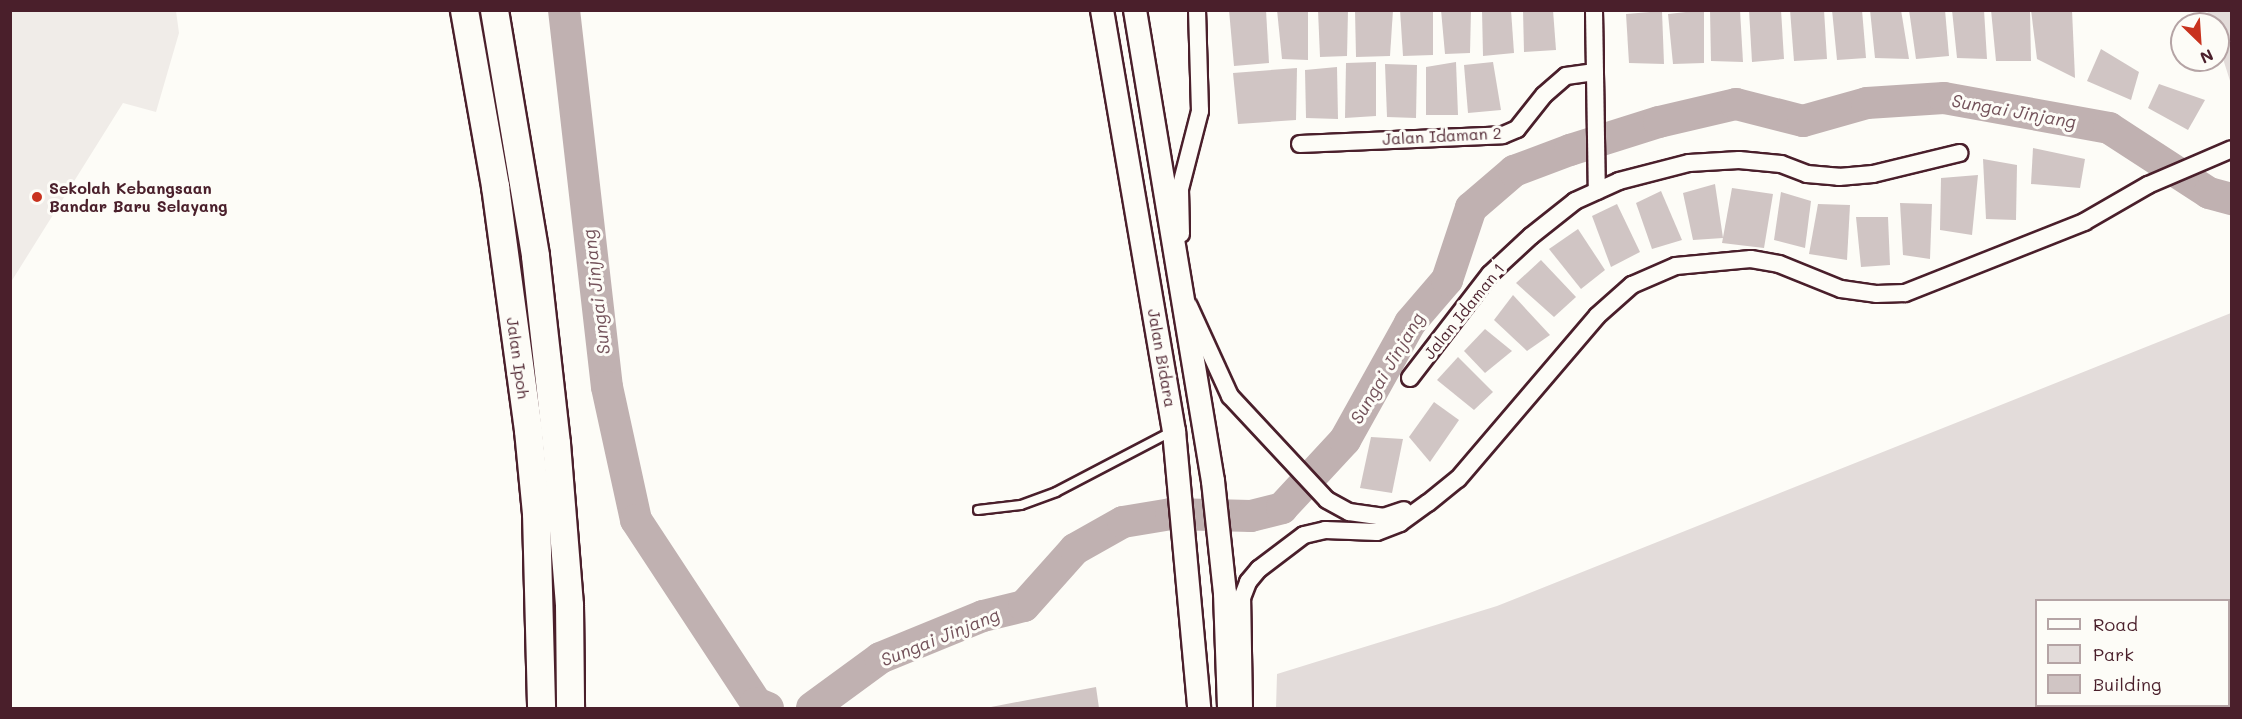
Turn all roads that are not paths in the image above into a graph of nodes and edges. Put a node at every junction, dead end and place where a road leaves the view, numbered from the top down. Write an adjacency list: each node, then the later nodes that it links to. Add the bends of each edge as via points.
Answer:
1 (464, 10): 18 (highway, Jalan Ipoh, via 495,186 528,430 538,561)
2 (494, 10): 19 (highway, Jalan Ipoh, via 535,256 556,443 569,605)
3 (1102, 10): 14 (main road, Jalan Bidara)
4 (1135, 10): 12 (main road, Jalan Bidara)
5 (1197, 10): 12 (street, via 1200,111 1180,189)
6 (1594, 10): 7 (street)
7 (1595, 72): 8 (street, Jalan Idaman 2, via 1566,76 1544,95 1517,129 1503,135); 11 (street)
8 (1300, 144)
9 (2232, 149): 15 (street, via 2148,185 2084,222 1905,294 1841,289 1779,264 1750,259 1676,266 1632,285 1597,316 1458,479)
10 (1960, 153): 11 (street, Jalan Idaman 1, via 1873,174 1839,177 1808,174 1781,164 1689,163 1648,172)
11 (1597, 191): 13 (street, Jalan Idaman 1, via 1575,201 1490,274)
12 (1185, 298): 15 (street, via 1230,396 1327,500 1349,512 1383,517); 17 (main road, Jalan Bidara, via 1213,481)
13 (1410, 378)
14 (1174, 431): 16 (lane, via 1056,492 1021,505); 20 (main road, Jalan Bidara, via 1188,551)
15 (1428, 503): 23 (street, via 1400,523 1377,532 1325,530 1304,535 1276,553 1248,582 1242,598)
16 (978, 510)
17 (1225, 593): 21 (main road); 22 (main road, Jalan Bidara)
18 (541, 708)
19 (570, 708)
20 (1199, 708)
21 (1219, 708)
22 (1229, 708)
23 (1244, 708)

